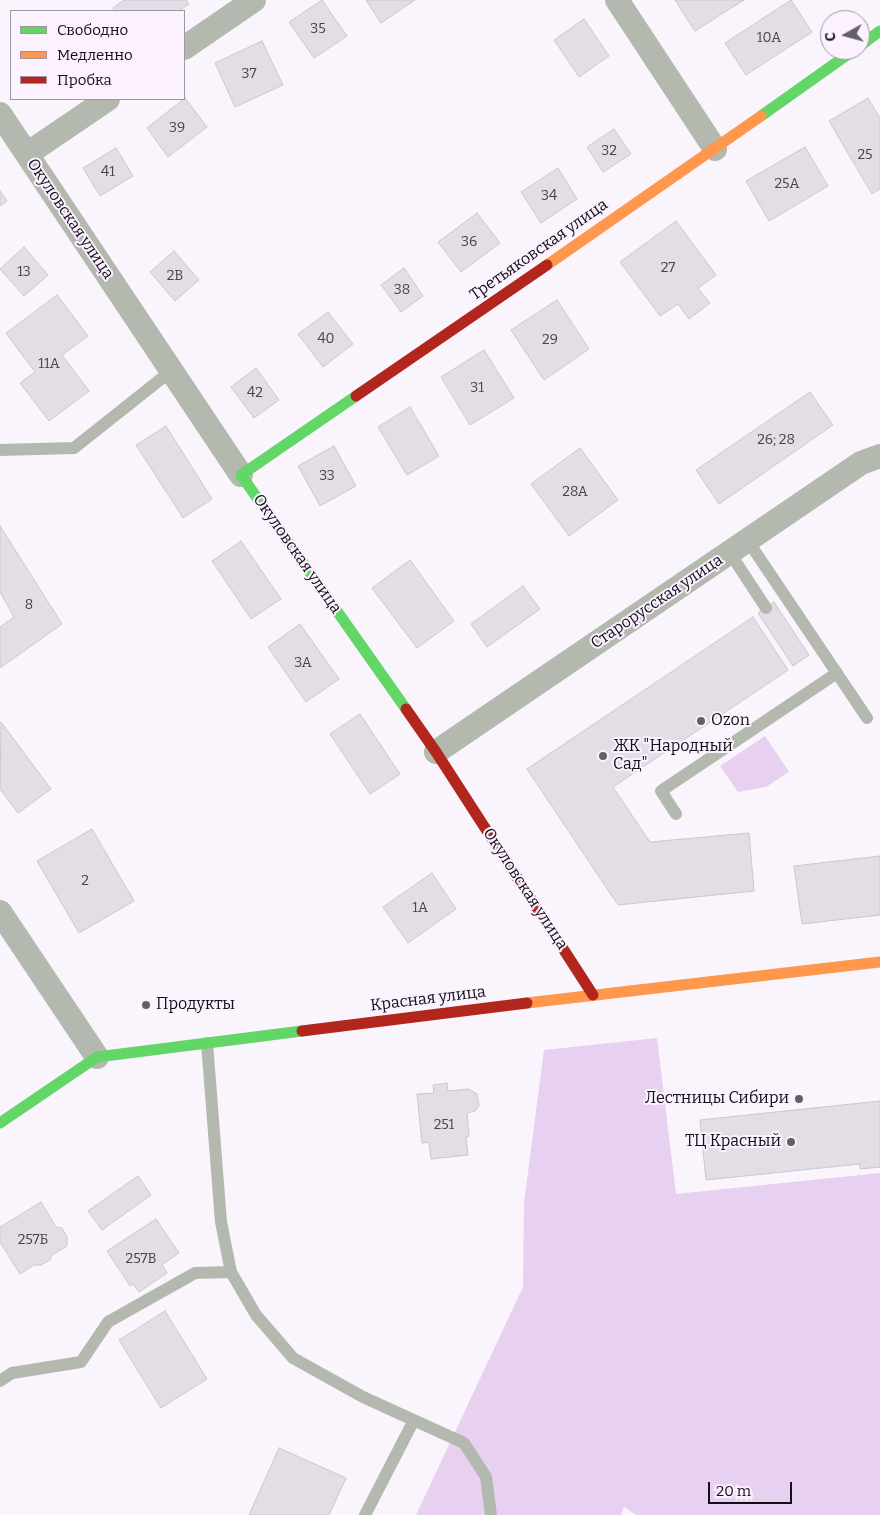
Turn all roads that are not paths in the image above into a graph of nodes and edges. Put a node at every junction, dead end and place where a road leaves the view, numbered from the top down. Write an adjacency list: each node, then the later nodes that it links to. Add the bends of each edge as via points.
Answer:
1 (254, 0): 3 (street)
2 (617, 0): 7 (street)
3 (185, 47)
4 (840, 60): 7 (street, Третьяковская улица)
5 (107, 100): 8 (street)
6 (0, 114): 8 (street, Окуловская улица)
7 (715, 149): 12 (street, Третьяковская улица)
8 (27, 154): 9 (street, Окуловская улица)
9 (171, 371): 10 (lane, via 74,448); 12 (street, Окуловская улица)
10 (0, 450)
11 (880, 456): 13 (street, Старорусская улица, via 861,463)
12 (241, 475): 17 (street, Окуловская улица)
13 (739, 547): 14 (lane); 15 (lane); 17 (street, Старорусская улица)
14 (766, 608)
15 (837, 673): 16 (lane); 18 (lane, via 661,791)
16 (867, 718)
17 (436, 752): 21 (street, Окуловская улица)
18 (676, 814)
19 (0, 912): 23 (street)
20 (880, 962): 21 (street, Красная улица)
21 (593, 995): 22 (street, Красная улица)
22 (206, 1043): 23 (street, Красная улица); 25 (lane, via 221,1222)
23 (97, 1057): 24 (street, Красная улица)
24 (0, 1123)
25 (231, 1272): 26 (lane, via 195,1273 108,1322 81,1362 12,1373); 27 (lane, via 256,1315 293,1358 363,1398)
26 (0, 1380)
27 (414, 1420): 28 (lane); 29 (lane, via 464,1443 486,1478)
28 (365, 1515)
29 (491, 1515)

